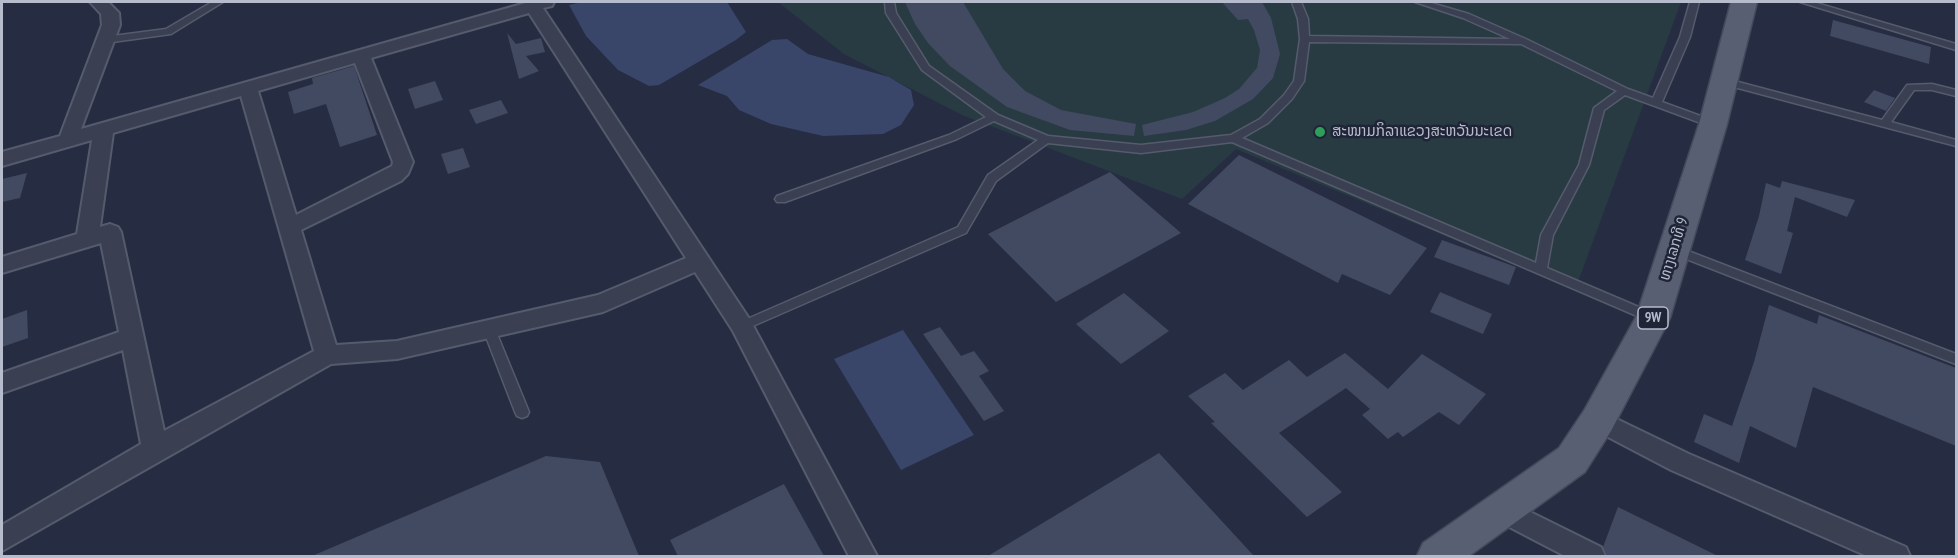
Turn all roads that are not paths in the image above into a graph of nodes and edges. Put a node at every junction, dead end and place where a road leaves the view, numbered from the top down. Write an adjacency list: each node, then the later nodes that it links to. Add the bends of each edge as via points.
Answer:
1 (98, 2): 11 (street, via 110,13 111,25)
2 (218, 2): 11 (lane, via 168,32)
3 (889, 2): 20 (lane, via 891,13 925,68)
4 (1296, 2): 10 (lane)
5 (1420, 2): 12 (lane, via 1466,16)
6 (1695, 2): 19 (lane, via 1685,37)
7 (1744, 2): 15 (main road, ທາງເລກທີ 9 / 9W)
8 (1805, 2): 13 (lane)
9 (540, 4): 14 (street); 33 (street)
10 (1305, 39): 12 (lane); 24 (lane, via 1299,81 1288,97 1264,121)
11 (105, 40): 26 (street)
12 (1525, 42): 17 (lane)
13 (1956, 47)
14 (362, 55): 16 (street); 30 (street, via 403,162 401,169)
15 (1724, 81): 21 (main road, ທາງເລກທີ 9 / 9W); 22 (lane)
16 (248, 88): 23 (street); 30 (street)
17 (1624, 91): 19 (lane); 35 (lane, via 1599,108 1584,165 1547,235)
18 (1956, 93): 22 (lane, via 1911,87)
19 (1656, 104): 21 (lane)
20 (994, 117): 25 (lane); 29 (lane, via 953,137)
21 (1713, 124): 32 (main road, ທາງເລກທີ 9 / 9W)
22 (1885, 124): 27 (lane)
23 (104, 129): 26 (street); 31 (street)
24 (1233, 138): 25 (lane, via 1141,149); 35 (lane)
25 (1046, 139): 37 (lane, via 992,178 962,230)
26 (68, 140): 28 (street)
27 (1956, 142)
28 (2, 159)
29 (781, 199)
30 (289, 227): 40 (street)
31 (87, 239): 34 (street); 39 (street, via 110,232)
32 (1674, 250): 36 (main road, ທາງເລກທີ 9 / 9W); 41 (lane)
33 (700, 261): 37 (street); 38 (street, via 603,303)
34 (2, 265)
35 (1541, 270): 36 (lane)
36 (1653, 318): 44 (main road, ທາງເລກທີ 9 / 9W)
37 (742, 326): 48 (street)
38 (489, 329): 40 (street, via 397,350); 43 (lane)
39 (132, 337): 42 (street); 45 (street)
40 (327, 355): 45 (street)
41 (1956, 359)
42 (2, 383)
43 (522, 412)
44 (1598, 420): 46 (main road, ທາງເລກທີ 9 / 9W, via 1572,460); 51 (street, via 1680,462)
45 (155, 449): 47 (street)
46 (1502, 510): 49 (main road, ທາງເລກທີ 9 / 9W); 50 (street)
47 (2, 539)
48 (863, 556)
49 (1437, 556)
50 (1591, 556)
51 (1896, 556)

